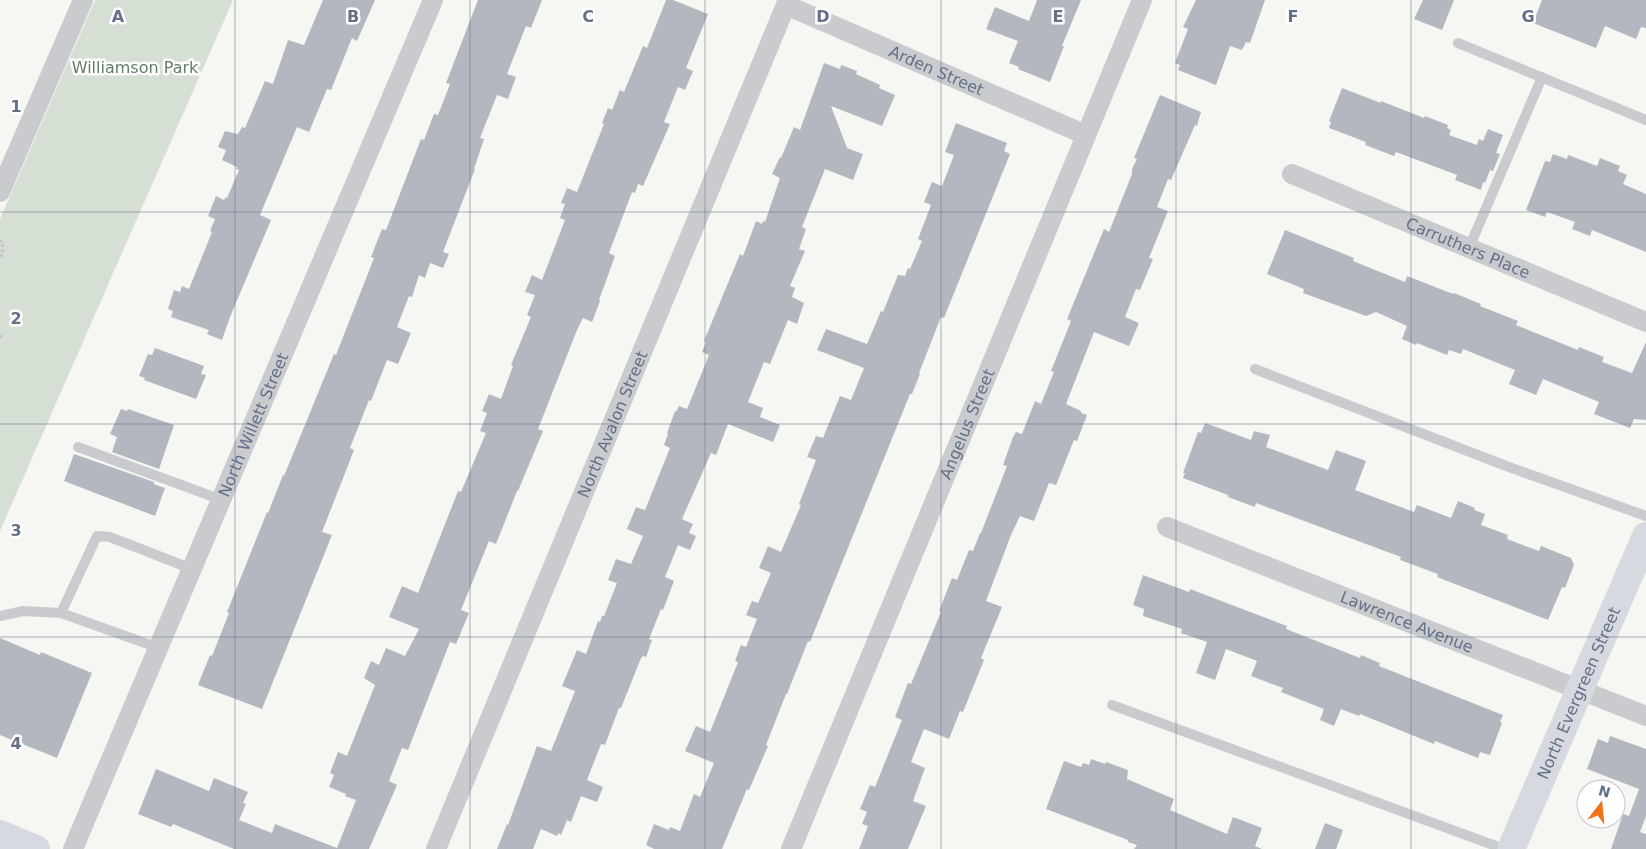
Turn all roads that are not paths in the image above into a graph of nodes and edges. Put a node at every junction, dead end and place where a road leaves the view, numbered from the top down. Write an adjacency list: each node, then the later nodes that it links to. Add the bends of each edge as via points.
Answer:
1 (83, 0): 10 (street)
2 (434, 0): 15 (street, North Willett Street)
3 (1142, 0): 8 (street, Angelus Street)
4 (787, 3): 8 (street, Arden Street); 29 (street, North Avalon Street)
5 (1458, 43): 6 (lane)
6 (1542, 77): 7 (lane); 11 (lane)
7 (1646, 120)
8 (1086, 135): 30 (street, Angelus Street)
9 (1292, 174): 11 (street, Carruthers Place)
10 (0, 192)
11 (1469, 248): 12 (street, Carruthers Place)
12 (1646, 322)
13 (1255, 369): 16 (lane)
14 (78, 447): 15 (lane)
15 (222, 500): 19 (street, North Willett Street)
16 (1646, 516)
17 (1167, 527): 23 (street, Lawrence Avenue)
18 (1646, 536): 23 (street, North Evergreen Street)
19 (192, 569): 20 (lane, via 97,536); 22 (street, North Willett Street)
20 (61, 613): 21 (lane, via 23,611); 22 (lane)
21 (0, 616)
22 (159, 648): 28 (street, North Willett Street)
23 (1580, 690): 25 (street, Lawrence Avenue); 32 (street, North Evergreen Street)
24 (1112, 705): 31 (lane)
25 (1646, 716)
26 (0, 834): 27 (street)
27 (36, 849)
28 (73, 849)
29 (436, 849)
30 (791, 849)
31 (1504, 849)
32 (1510, 849)

